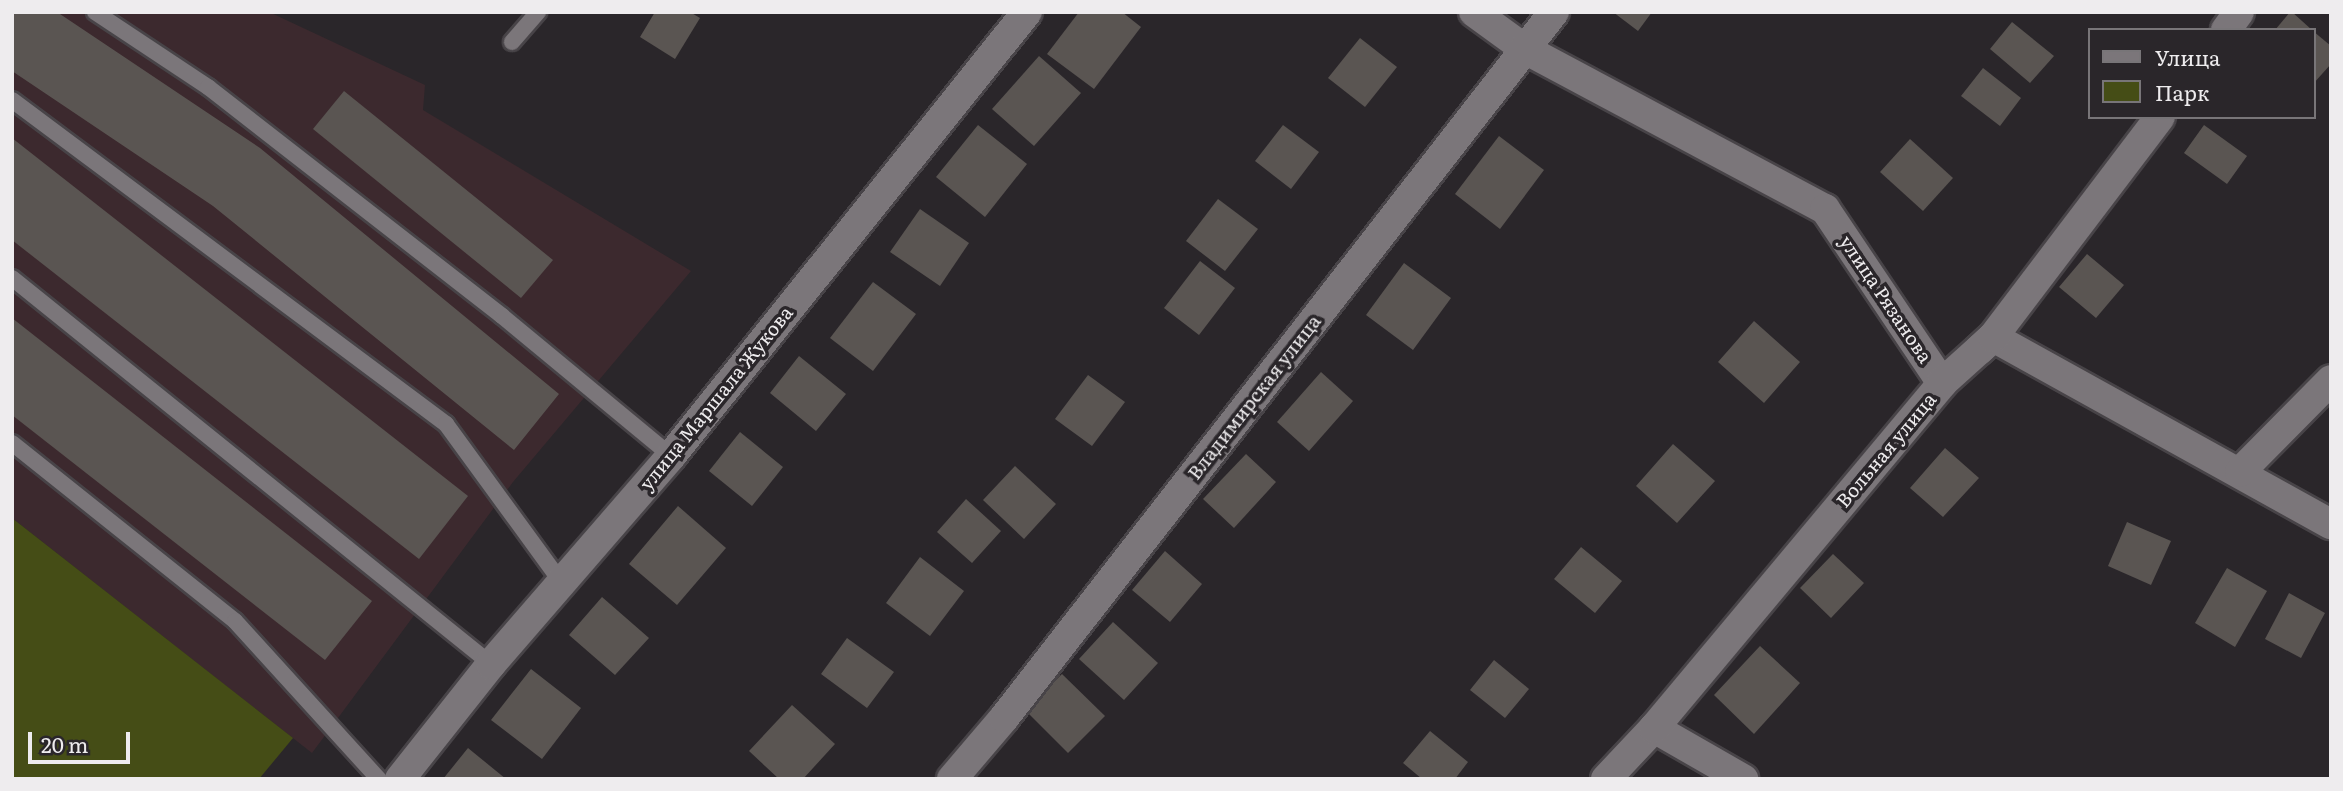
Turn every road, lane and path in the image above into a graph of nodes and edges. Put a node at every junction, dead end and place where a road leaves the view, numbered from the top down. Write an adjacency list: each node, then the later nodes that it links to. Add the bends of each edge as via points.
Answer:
1 (94, 12): 17 (lane, via 208,87 502,316)
2 (538, 12): 8 (lane)
3 (1027, 12): 17 (street, улица Маршала Жукова)
4 (1474, 12): 9 (street, улица Рязанова)
5 (1554, 12): 9 (street, Владимирская улица)
6 (2239, 12): 7 (street)
7 (2227, 28)
8 (512, 42)
9 (1525, 49): 15 (street, улица Рязанова, via 1825,209); 25 (street, Владимирская улица, via 1013,707)
10 (12, 100): 20 (lane, via 446,424)
11 (2158, 119): 13 (street)
12 (12, 278): 21 (lane)
13 (1993, 337): 15 (street, улица Рязанова); 18 (street)
14 (2331, 380): 18 (street)
15 (1942, 383): 22 (street, Вольная улица)
16 (12, 443): 23 (lane, via 235,621)
17 (671, 456): 20 (street, улица Маршала Жукова)
18 (2240, 472): 19 (street)
19 (2331, 524)
20 (562, 583): 21 (street, улица Маршала Жукова)
21 (491, 664): 24 (street, улица Маршала Жукова)
22 (1654, 728): 26 (street, Вольная улица); 27 (street)
23 (379, 779)
24 (400, 779)
25 (952, 779)
26 (1606, 779)
27 (1742, 779)

